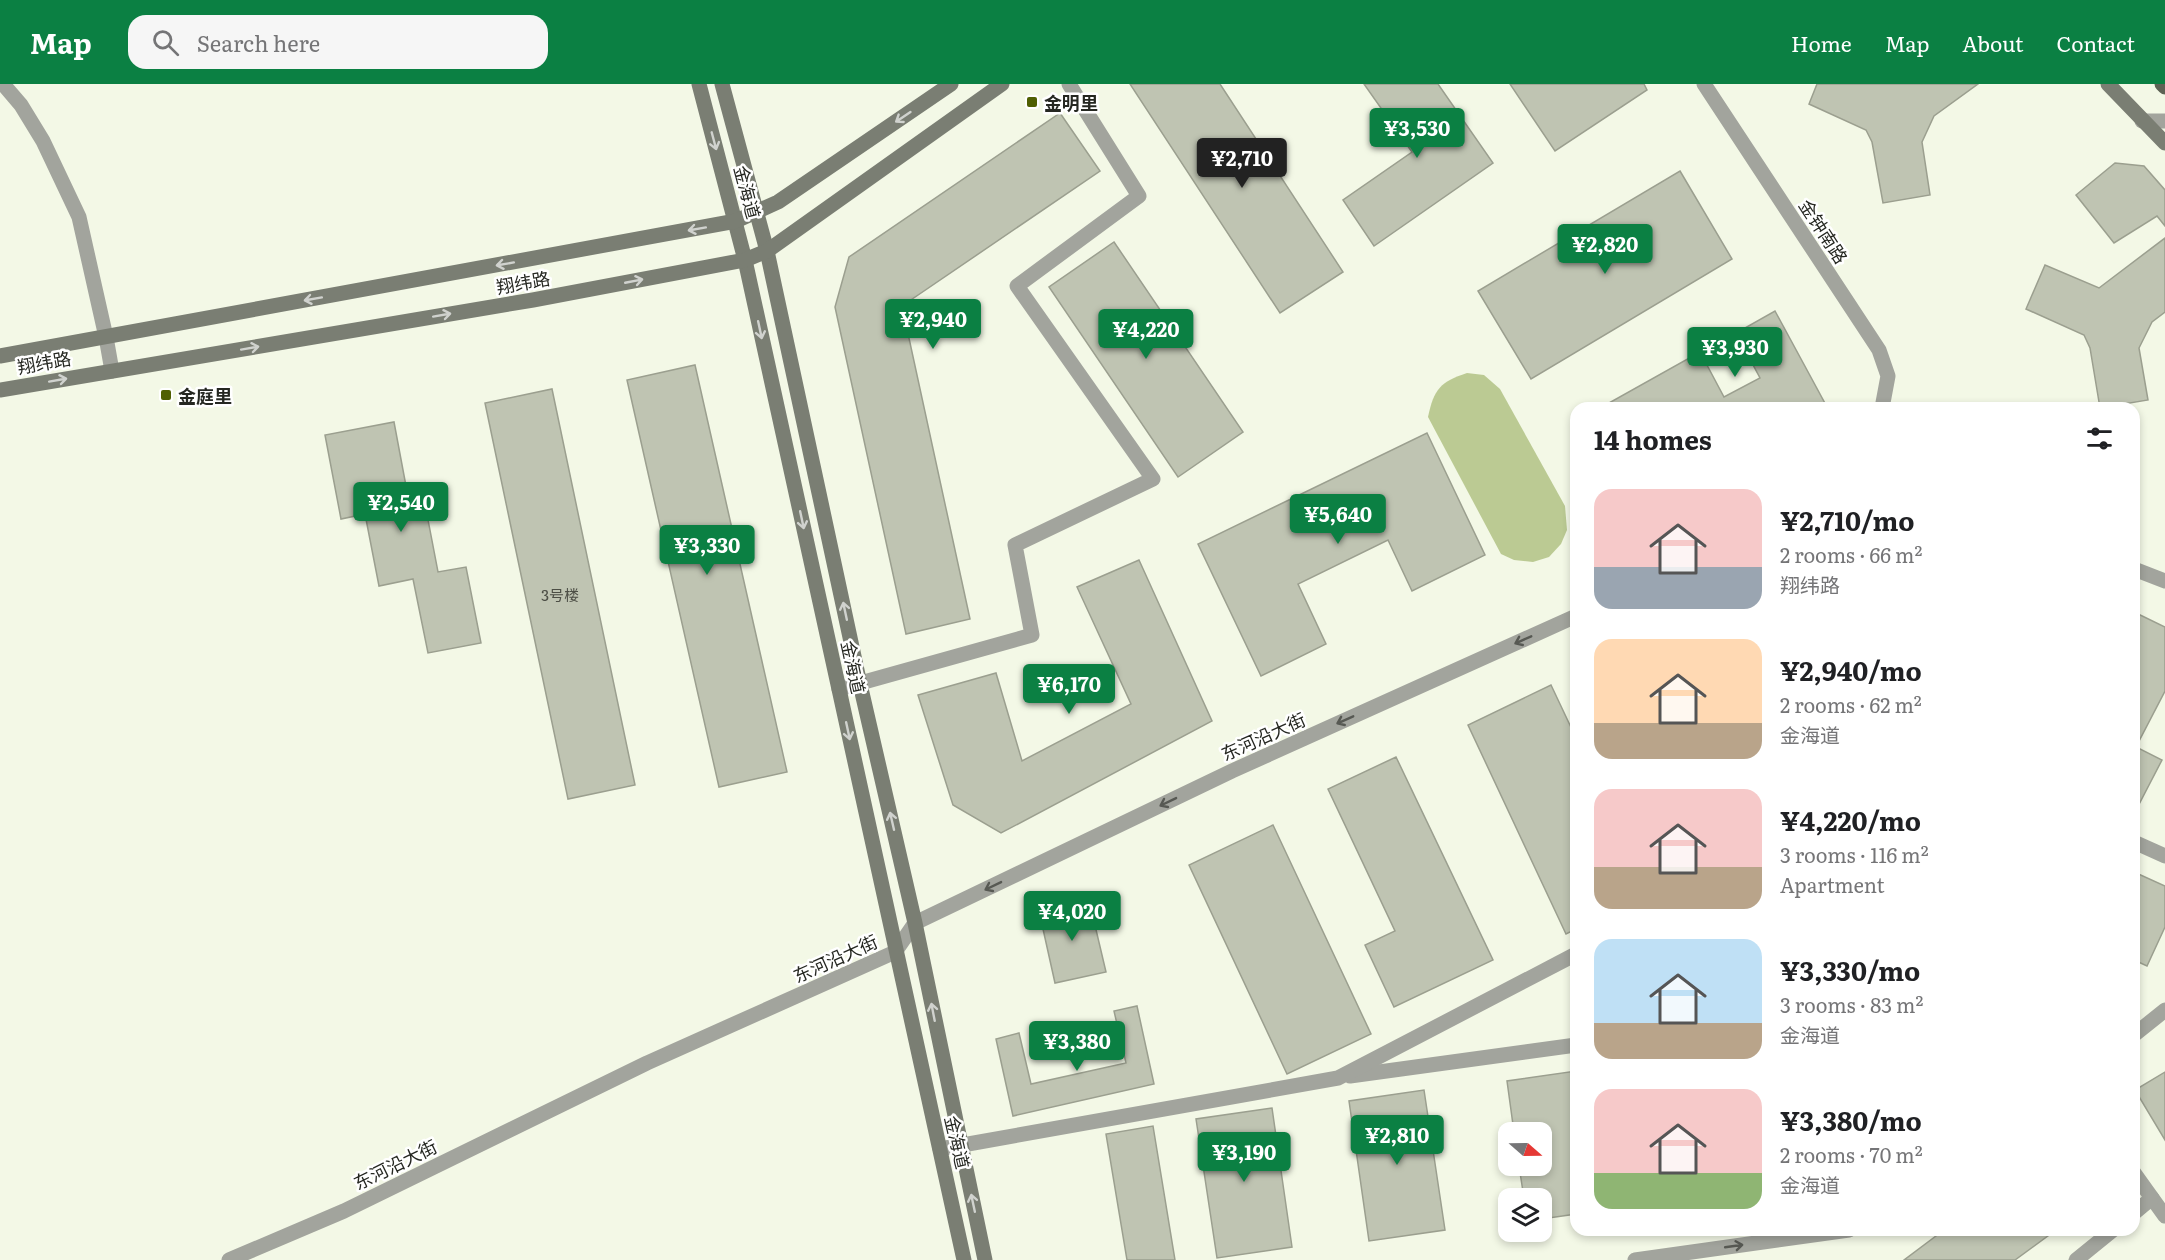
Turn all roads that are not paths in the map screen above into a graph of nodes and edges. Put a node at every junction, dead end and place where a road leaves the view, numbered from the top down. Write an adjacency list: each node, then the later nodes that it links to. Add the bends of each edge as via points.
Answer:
1 (3, 84): 16 (street, via 43,141 79,217)
2 (699, 84): 13 (main road, 金海道, one-way to 13)
3 (722, 84): 12 (main road)
4 (951, 84): 12 (main road, 翔纬路, one-way to 12)
5 (1002, 84): 14 (main road, 翔纬路)
6 (1069, 84): 24 (street, via 1139,196 1017,286 1153,479 1016,545 1032,635)
7 (1704, 84): 20 (street, 金钟南路, via 1879,350 1888,376)
8 (2108, 84): 9 (main road)
9 (2142, 121): 10 (street); 11 (main road)
10 (2165, 121)
11 (2165, 144)
12 (757, 213): 13 (main road, 翔纬路); 14 (main road)
13 (736, 221): 15 (main road, 金海道); 16 (main road, 翔纬路, one-way to 16)
14 (767, 250): 15 (main road, 翔纬路); 24 (main road, one-way to 14)
15 (745, 260): 18 (main road, 翔纬路, one-way to 15); 25 (main road, 金海道, one-way to 25)
16 (106, 336): 17 (main road, 翔纬路); 18 (street)
17 (0, 356)
18 (112, 371): 19 (main road, 翔纬路, one-way to 18)
19 (0, 390)
20 (1883, 402)
21 (2140, 571): 22 (street)
22 (2165, 581)
23 (1570, 619): 28 (street, 东河沿大街, one-way to 28, via 1232,771)
24 (860, 684): 25 (street); 28 (main road, one-way to 24)
25 (839, 689): 29 (main road, 金海道, one-way to 29)
26 (2140, 845): 27 (street)
27 (2165, 856)
28 (915, 923): 29 (street, 东河沿大街); 35 (main road, one-way to 28)
29 (895, 952): 36 (main road, 金海道); 43 (street, 东河沿大街, via 647,1063 344,1211)
30 (1570, 957): 34 (street)
31 (2165, 1010): 32 (street)
32 (2140, 1030)
33 (1570, 1046): 34 (street)
34 (1338, 1078): 35 (street)
35 (960, 1144): 36 (street); 45 (main road, one-way to 35)
36 (940, 1149): 44 (main road, 金海道)
37 (2140, 1181): 38 (street)
38 (2152, 1198): 39 (street); 40 (street)
39 (2140, 1208)
40 (2165, 1216)
41 (1806, 1236): 46 (street, one-way to 41)
42 (2106, 1236): 47 (street)
43 (229, 1260)
44 (964, 1260)
45 (985, 1260)
46 (1635, 1260)
47 (2076, 1260)

